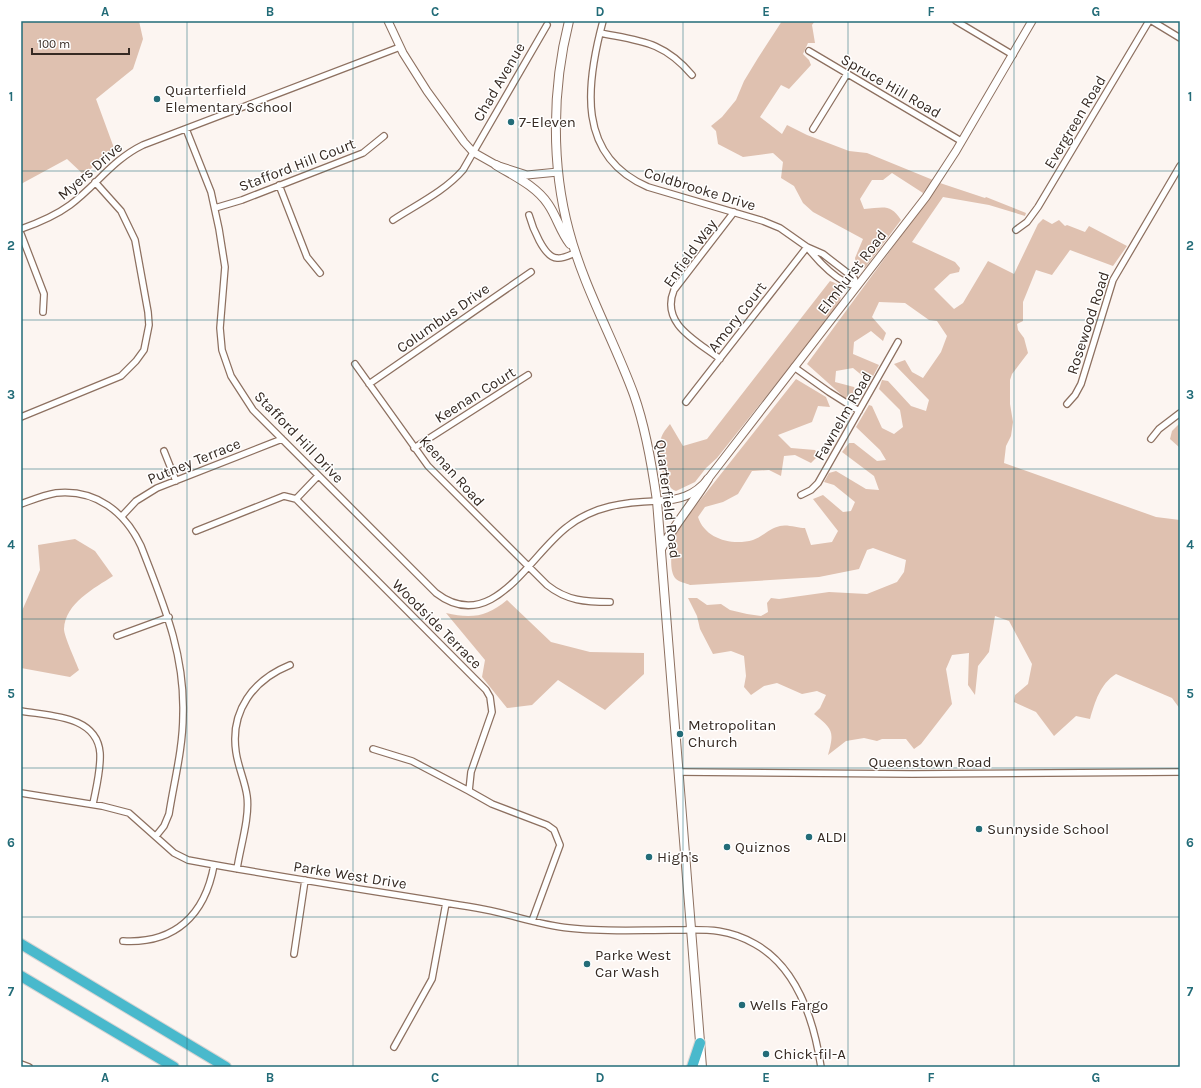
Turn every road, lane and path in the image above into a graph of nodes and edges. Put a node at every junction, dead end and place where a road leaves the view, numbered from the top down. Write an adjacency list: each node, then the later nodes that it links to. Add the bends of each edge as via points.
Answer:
1 (388, 21): 10 (street)
2 (569, 21): 22 (main road, Quarterfield Road, via 556,116)
3 (603, 21): 8 (street, Coldbrooke Drive)
4 (956, 21): 12 (street)
5 (1032, 21): 12 (street, Elmhurst Road)
6 (1150, 21): 9 (street); 30 (street, Evergreen Road, via 1038,207 1027,222)
7 (546, 25): 19 (street, Chad Avenue)
8 (600, 33): 13 (street, via 658,47 674,56); 26 (street, Coldbrooke Drive, via 593,74 591,111 595,134 607,156 623,173 644,186)
9 (1180, 38)
10 (400, 47): 15 (street, Myers Drive); 19 (street, via 440,110)
11 (809, 51): 14 (street, Spruce Hill Road)
12 (1012, 55): 18 (street, Elmhurst Road)
13 (692, 74)
14 (847, 74): 16 (street); 18 (street, Spruce Hill Road)
15 (186, 129): 23 (street, Myers Drive, via 130,151); 25 (street, Stafford Hill Drive)
16 (813, 129)
17 (384, 136): 24 (street, Stafford Hill Court, via 363,153)
18 (962, 141): 36 (street, Elmhurst Road, via 926,197)
19 (473, 152): 20 (street); 28 (street, Chad Avenue, via 456,178)
20 (496, 165): 22 (street, via 527,175); 33 (main road, via 534,189 544,199)
21 (1180, 166): 45 (street, Rosewood Road, via 1113,280 1081,384)
22 (558, 172): 33 (main road, Quarterfield Road)
23 (95, 182): 29 (street, Myers Drive, via 61,212); 48 (street, via 121,211 135,240 148,312 149,325 144,350 121,376)
24 (279, 185): 25 (street, Stafford Hill Court); 35 (street, via 307,257)
25 (215, 208): 49 (street, Stafford Hill Drive, via 225,268 220,328 225,361 245,399)
26 (734, 212): 32 (street, Coldbrooke Drive, via 780,228); 39 (street, Enfield Way, via 674,290 670,305 671,313 678,325)
27 (529, 215): 33 (street, via 543,247 552,257 557,258)
28 (393, 220)
29 (21, 229)
30 (1016, 230)
31 (21, 234): 37 (street, via 44,294)
32 (807, 247): 36 (street, Coldbrooke Drive, via 823,254 854,278); 36 (street, Coldbrooke Drive, via 818,261 848,285); 39 (street, Amory Court)
33 (575, 250): 58 (main road, Quarterfield Road, via 637,404 650,456)
34 (531, 272): 43 (street, Columbus Drive)
35 (320, 273)
36 (857, 286): 41 (street, Elmhurst Road)
37 (43, 312)
38 (898, 342): 46 (street, Fawnelm Road)
39 (720, 359): 44 (street, Amory Court)
40 (355, 364): 43 (street, Keenan Road)
41 (794, 367): 46 (street); 54 (street, Elmhurst Road)
42 (528, 375): 51 (street, Keenan Court)
43 (369, 384): 51 (street, Keenan Road)
44 (686, 402)
45 (1066, 404)
46 (859, 411): 56 (street, Fawnelm Road, via 818,483)
47 (1180, 413): 50 (street, via 1159,429)
48 (21, 417)
49 (282, 439): 53 (street, Stafford Hill Drive); 55 (street, Putney Terrace)
50 (1151, 440)
51 (414, 448): 63 (street, Keenan Road, via 439,479)
52 (164, 451): 55 (street)
53 (318, 476): 57 (street); 63 (street, Stafford Hill Drive, via 436,592 455,604 476,606 493,599)
54 (708, 478): 58 (street, Elmhurst Road, via 694,493 676,500); 62 (main road, via 696,500 671,531)
55 (176, 481): 60 (street, Putney Terrace, via 146,494)
56 (801, 495)
57 (296, 499): 61 (street, via 284,496); 72 (street, Woodside Terrace, via 486,690 490,697 492,712 471,772)
58 (657, 501): 62 (main road, Quarterfield Road); 63 (street, via 619,504 594,511 567,527)
59 (21, 504): 60 (street, via 46,495 69,493 101,502)
60 (122, 516): 65 (street, via 136,535)
61 (196, 531)
62 (661, 550): 70 (main road, Quarterfield Road)
63 (528, 566): 64 (street, Keenan Road, via 564,597 584,602)
64 (610, 602)
65 (169, 617): 66 (street); 75 (street, via 180,663 184,716 168,814 164,826)
66 (117, 636)
67 (290, 665): 77 (street, via 265,677 253,689 238,715 235,731 236,753 247,798 247,809)
68 (21, 711): 74 (street, via 73,720 82,724 95,736 100,762)
69 (373, 749): 72 (street, via 412,761)
70 (679, 772): 71 (street, Queenstown Road); 81 (main road, Quarterfield Road)
71 (1180, 772)
72 (469, 791): 80 (street, via 492,804 547,825 558,837 560,845)
73 (21, 793): 74 (street, Parke West Drive)
74 (93, 804): 75 (street, Parke West Drive, via 129,813)
75 (156, 836): 76 (street, Parke West Drive, via 174,853 188,860)
76 (214, 865): 77 (street, Parke West Drive); 82 (street, via 206,893 198,908 184,924 173,932 154,939 139,942)
77 (237, 869): 78 (street, Parke West Drive)
78 (305, 880): 79 (street, Parke West Drive); 84 (street)
79 (446, 903): 80 (street, Parke West Drive, via 495,911); 87 (street, via 432,979)
80 (532, 921): 81 (street, Parke West Drive, via 571,929)
81 (691, 929): 86 (main road, Quarterfield Road); 94 (street, Parke West Drive, via 732,933 756,944 772,957 799,990 809,1015)
82 (123, 941)
83 (21, 944): 91 (highway)
84 (294, 954)
85 (21, 976): 90 (highway)
86 (700, 1043): 92 (highway); 93 (main road, Quarterfield Road)
87 (394, 1047)
88 (21, 1064): 89 (street)
89 (29, 1067)
90 (174, 1067)
91 (226, 1067)
92 (692, 1067)
93 (702, 1067)
94 (821, 1067)

